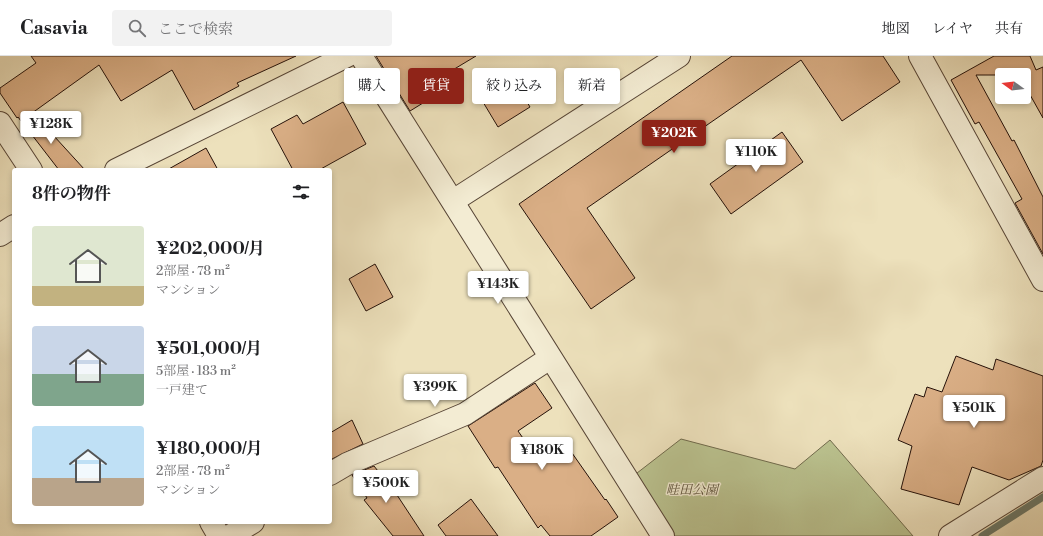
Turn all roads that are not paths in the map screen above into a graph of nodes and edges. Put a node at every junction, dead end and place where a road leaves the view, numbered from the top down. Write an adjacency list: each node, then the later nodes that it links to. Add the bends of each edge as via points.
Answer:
1 (347, 56): 7 (street)
2 (361, 56): 8 (street)
3 (679, 56): 8 (street)
4 (920, 56): 11 (street)
5 (0, 123): 6 (street)
6 (30, 168)
7 (120, 168)
8 (453, 201): 12 (street)
9 (12, 227): 10 (street)
10 (0, 234)
11 (1043, 280)
12 (550, 358): 13 (street, via 465,414 347,464); 17 (street)
13 (332, 473)
14 (1043, 478): 18 (street)
15 (246, 524): 16 (street)
16 (217, 532)
17 (663, 536)
18 (950, 536)

